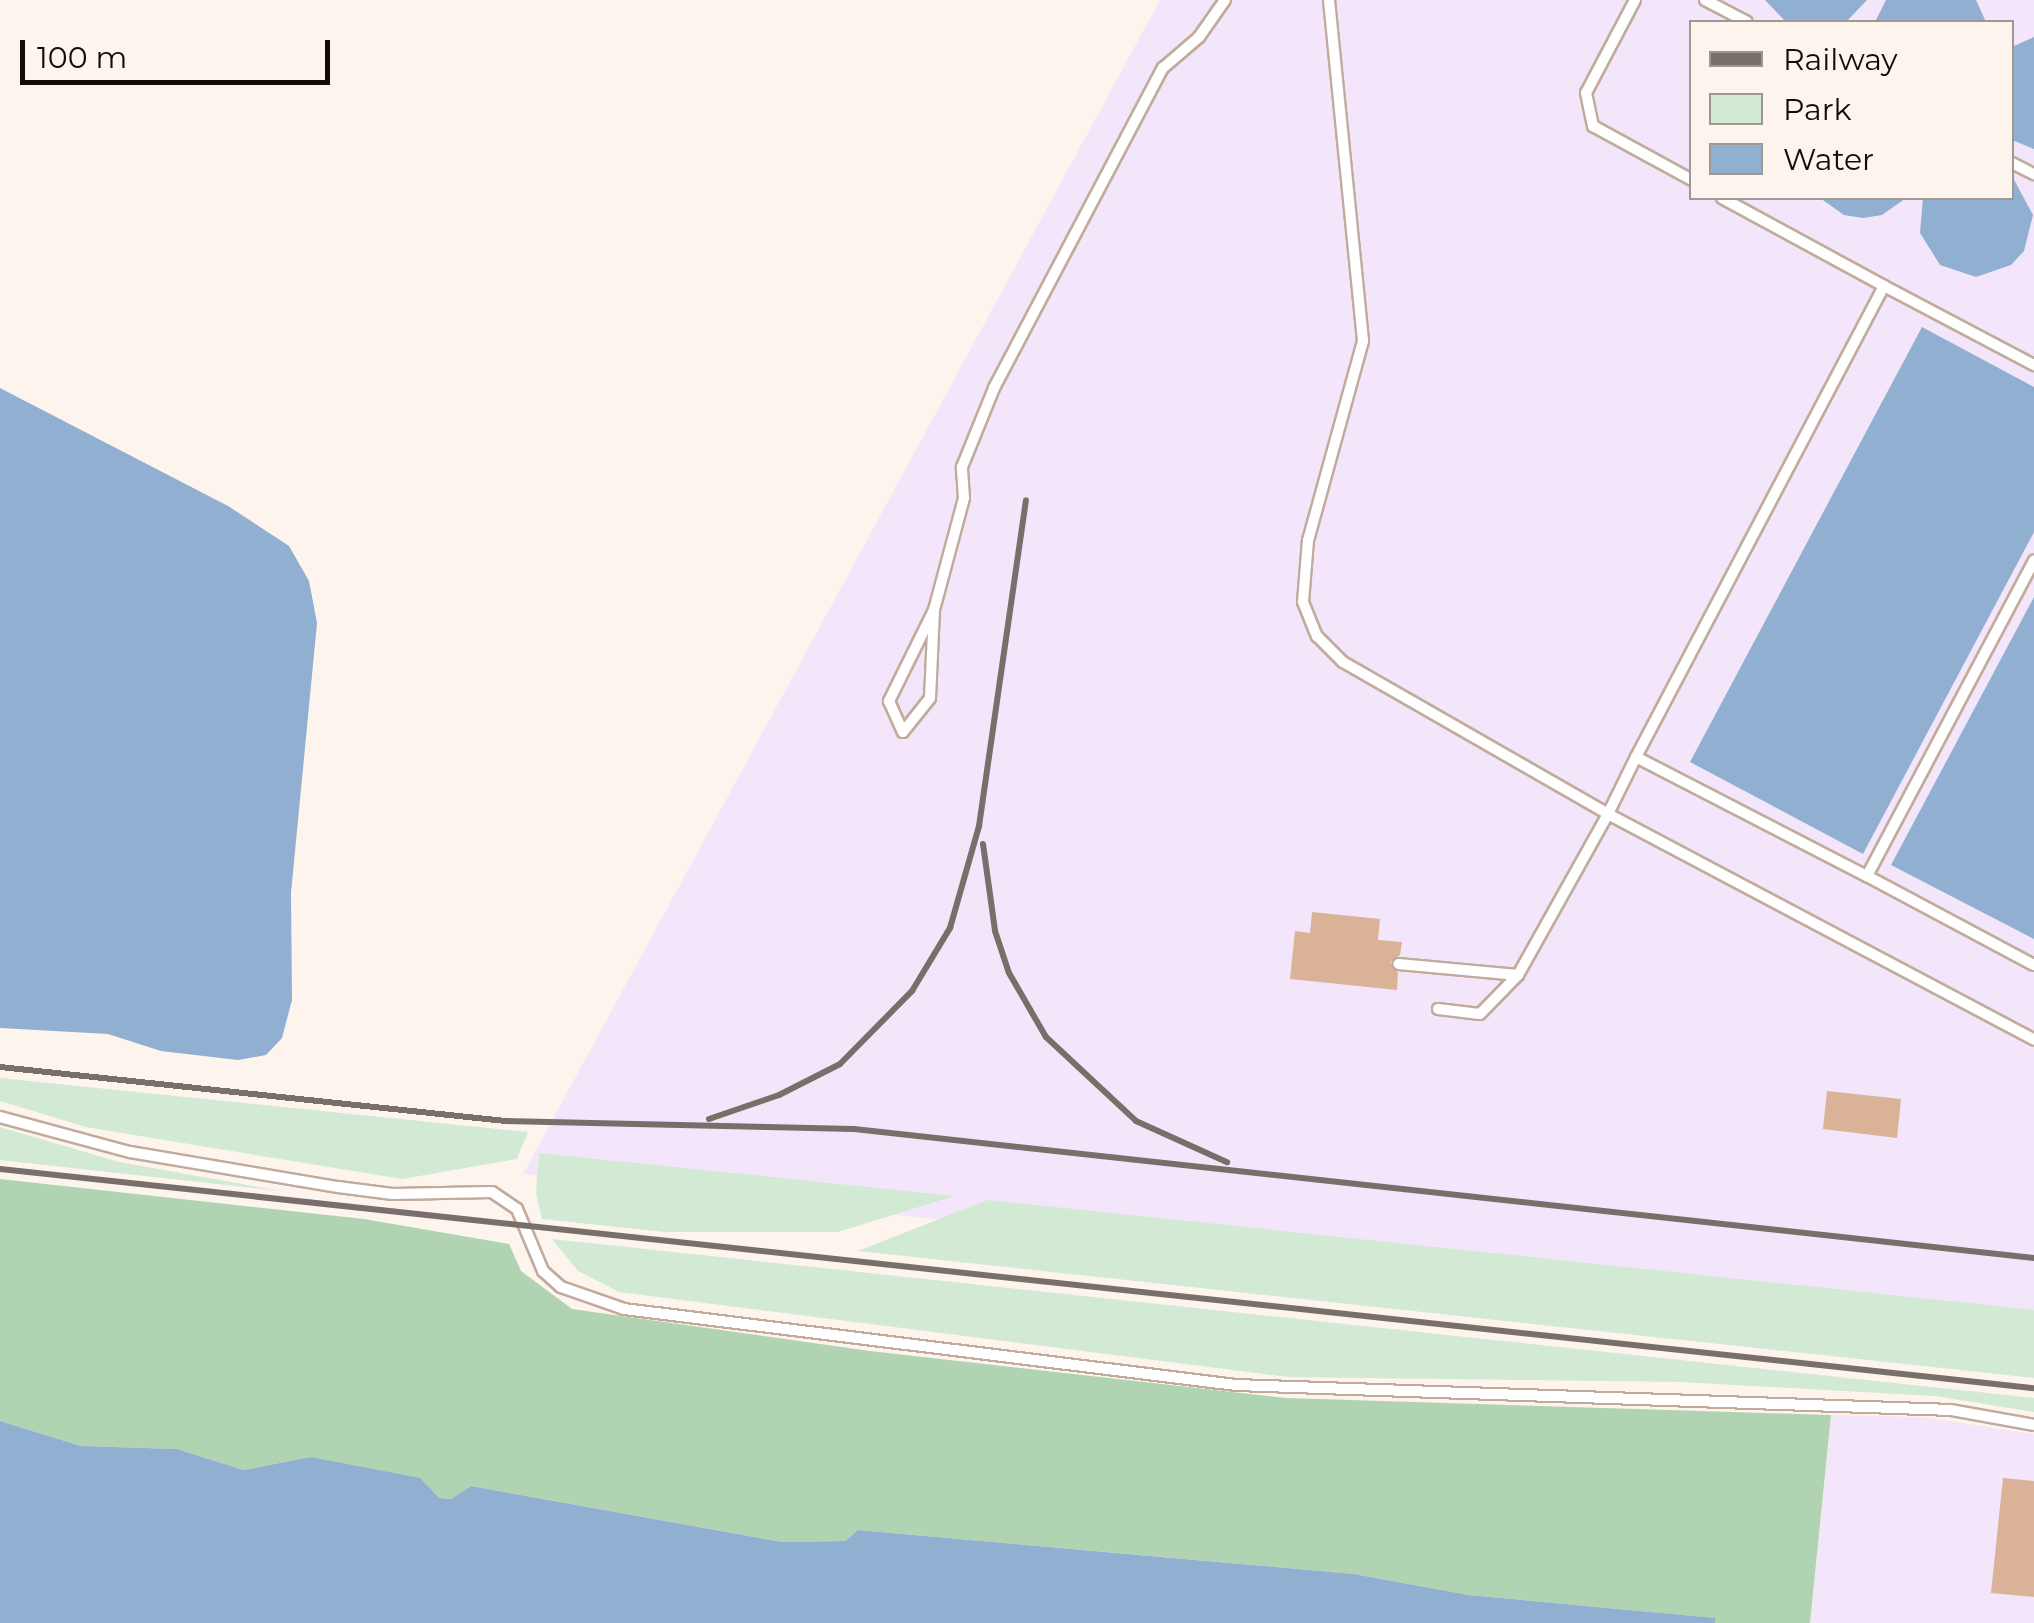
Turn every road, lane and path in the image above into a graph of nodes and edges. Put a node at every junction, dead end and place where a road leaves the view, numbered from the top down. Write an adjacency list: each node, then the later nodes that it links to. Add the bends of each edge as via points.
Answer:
1 (1225, 0): 11 (lane, via 1199,36 1163,68 994,388 962,467 964,498)
2 (1329, 0): 13 (lane, via 1363,341 1308,540 1303,602 1317,636 1343,662)
3 (1635, 0): 6 (lane, via 1586,94 1592,126)
4 (1705, 0): 5 (lane)
5 (1743, 20)
6 (1689, 178)
7 (1726, 200): 8 (lane)
8 (1884, 286): 9 (lane); 12 (lane)
9 (2034, 366)
10 (2034, 560): 14 (lane)
11 (934, 610): 11 (lane, via 888,701 903,732 930,698)
12 (1636, 757): 13 (lane); 14 (lane)
13 (1608, 814): 17 (lane); 19 (lane)
14 (1866, 876): 16 (lane)
15 (1399, 964): 17 (lane)
16 (2034, 965)
17 (1518, 975): 18 (lane, via 1480,1014)
18 (1438, 1009)
19 (2034, 1040)
20 (0, 1117): 21 (lane, via 130,1152 338,1187 492,1192 518,1209 528,1244 552,1279 586,1300 624,1309 1236,1385 1931,1410)
21 (2034, 1425)

